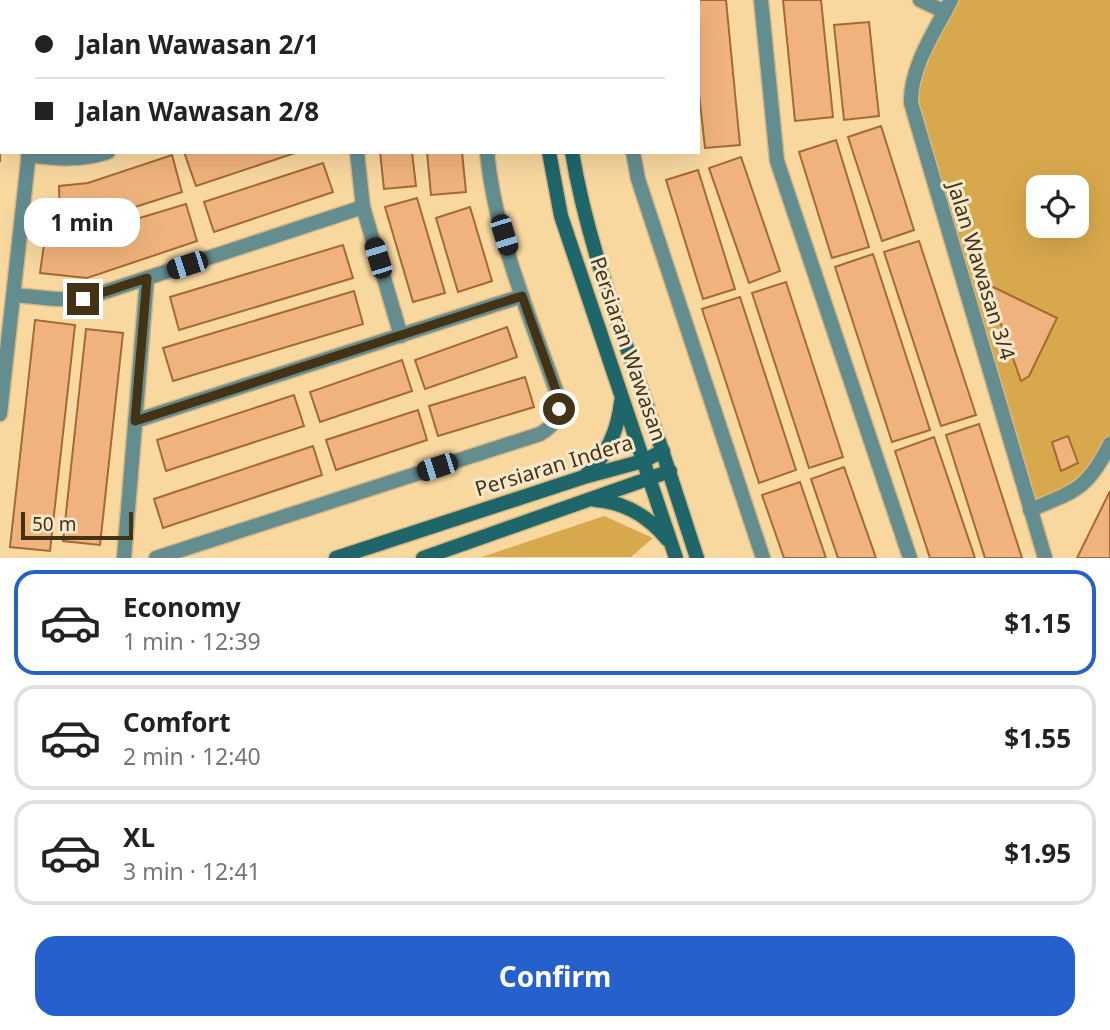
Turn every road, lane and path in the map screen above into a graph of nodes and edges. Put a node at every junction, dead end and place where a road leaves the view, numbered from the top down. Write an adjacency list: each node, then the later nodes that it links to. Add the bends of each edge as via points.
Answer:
1 (761, 0): 34 (street, via 777,161)
2 (920, 0): 3 (street)
3 (948, 6): 26 (street, Jalan Wawasan 3/4, via 915,71 911,103)
4 (28, 154): 5 (street, via 66,160); 13 (street)
5 (101, 154)
6 (357, 154): 11 (street)
7 (486, 154): 14 (street, via 498,215)
8 (549, 154): 16 (main road, Persiaran Wawasan, via 561,216)
9 (572, 154): 20 (main road, Persiaran Wawasan, via 580,202 603,278)
10 (633, 154): 33 (street)
11 (363, 207): 12 (street); 15 (street)
12 (147, 278): 13 (street, via 83,299); 18 (street)
13 (14, 295): 17 (street)
14 (522, 296): 15 (street); 29 (street, via 558,396 558,419 551,428)
15 (401, 336): 18 (street)
16 (621, 398): 21 (main road, Persiaran Wawasan); 23 (main road, via 619,421 601,461)
17 (0, 414)
18 (135, 421): 28 (street)
19 (1110, 444): 26 (street, via 1085,484)
20 (663, 451): 21 (main road, Persiaran Indera); 22 (main road, Persiaran Wawasan)
21 (643, 461): 23 (main road, Persiaran Indera); 24 (main road, Persiaran Wawasan)
22 (670, 471): 24 (main road, Persiaran Indera); 32 (main road, Persiaran Wawasan)
23 (584, 477): 30 (main road, Persiaran Indera)
24 (650, 480): 25 (main road, Persiaran Indera); 27 (main road, Persiaran Wawasan)
25 (590, 499): 27 (main road, via 636,512 657,528); 31 (main road, Persiaran Indera)
26 (1030, 510): 35 (street, Jalan Wawasan 3/4)
27 (675, 553)
28 (124, 558)
29 (156, 558)
30 (336, 558)
31 (423, 558)
32 (697, 558)
33 (763, 558)
34 (909, 558)
35 (1045, 558)

